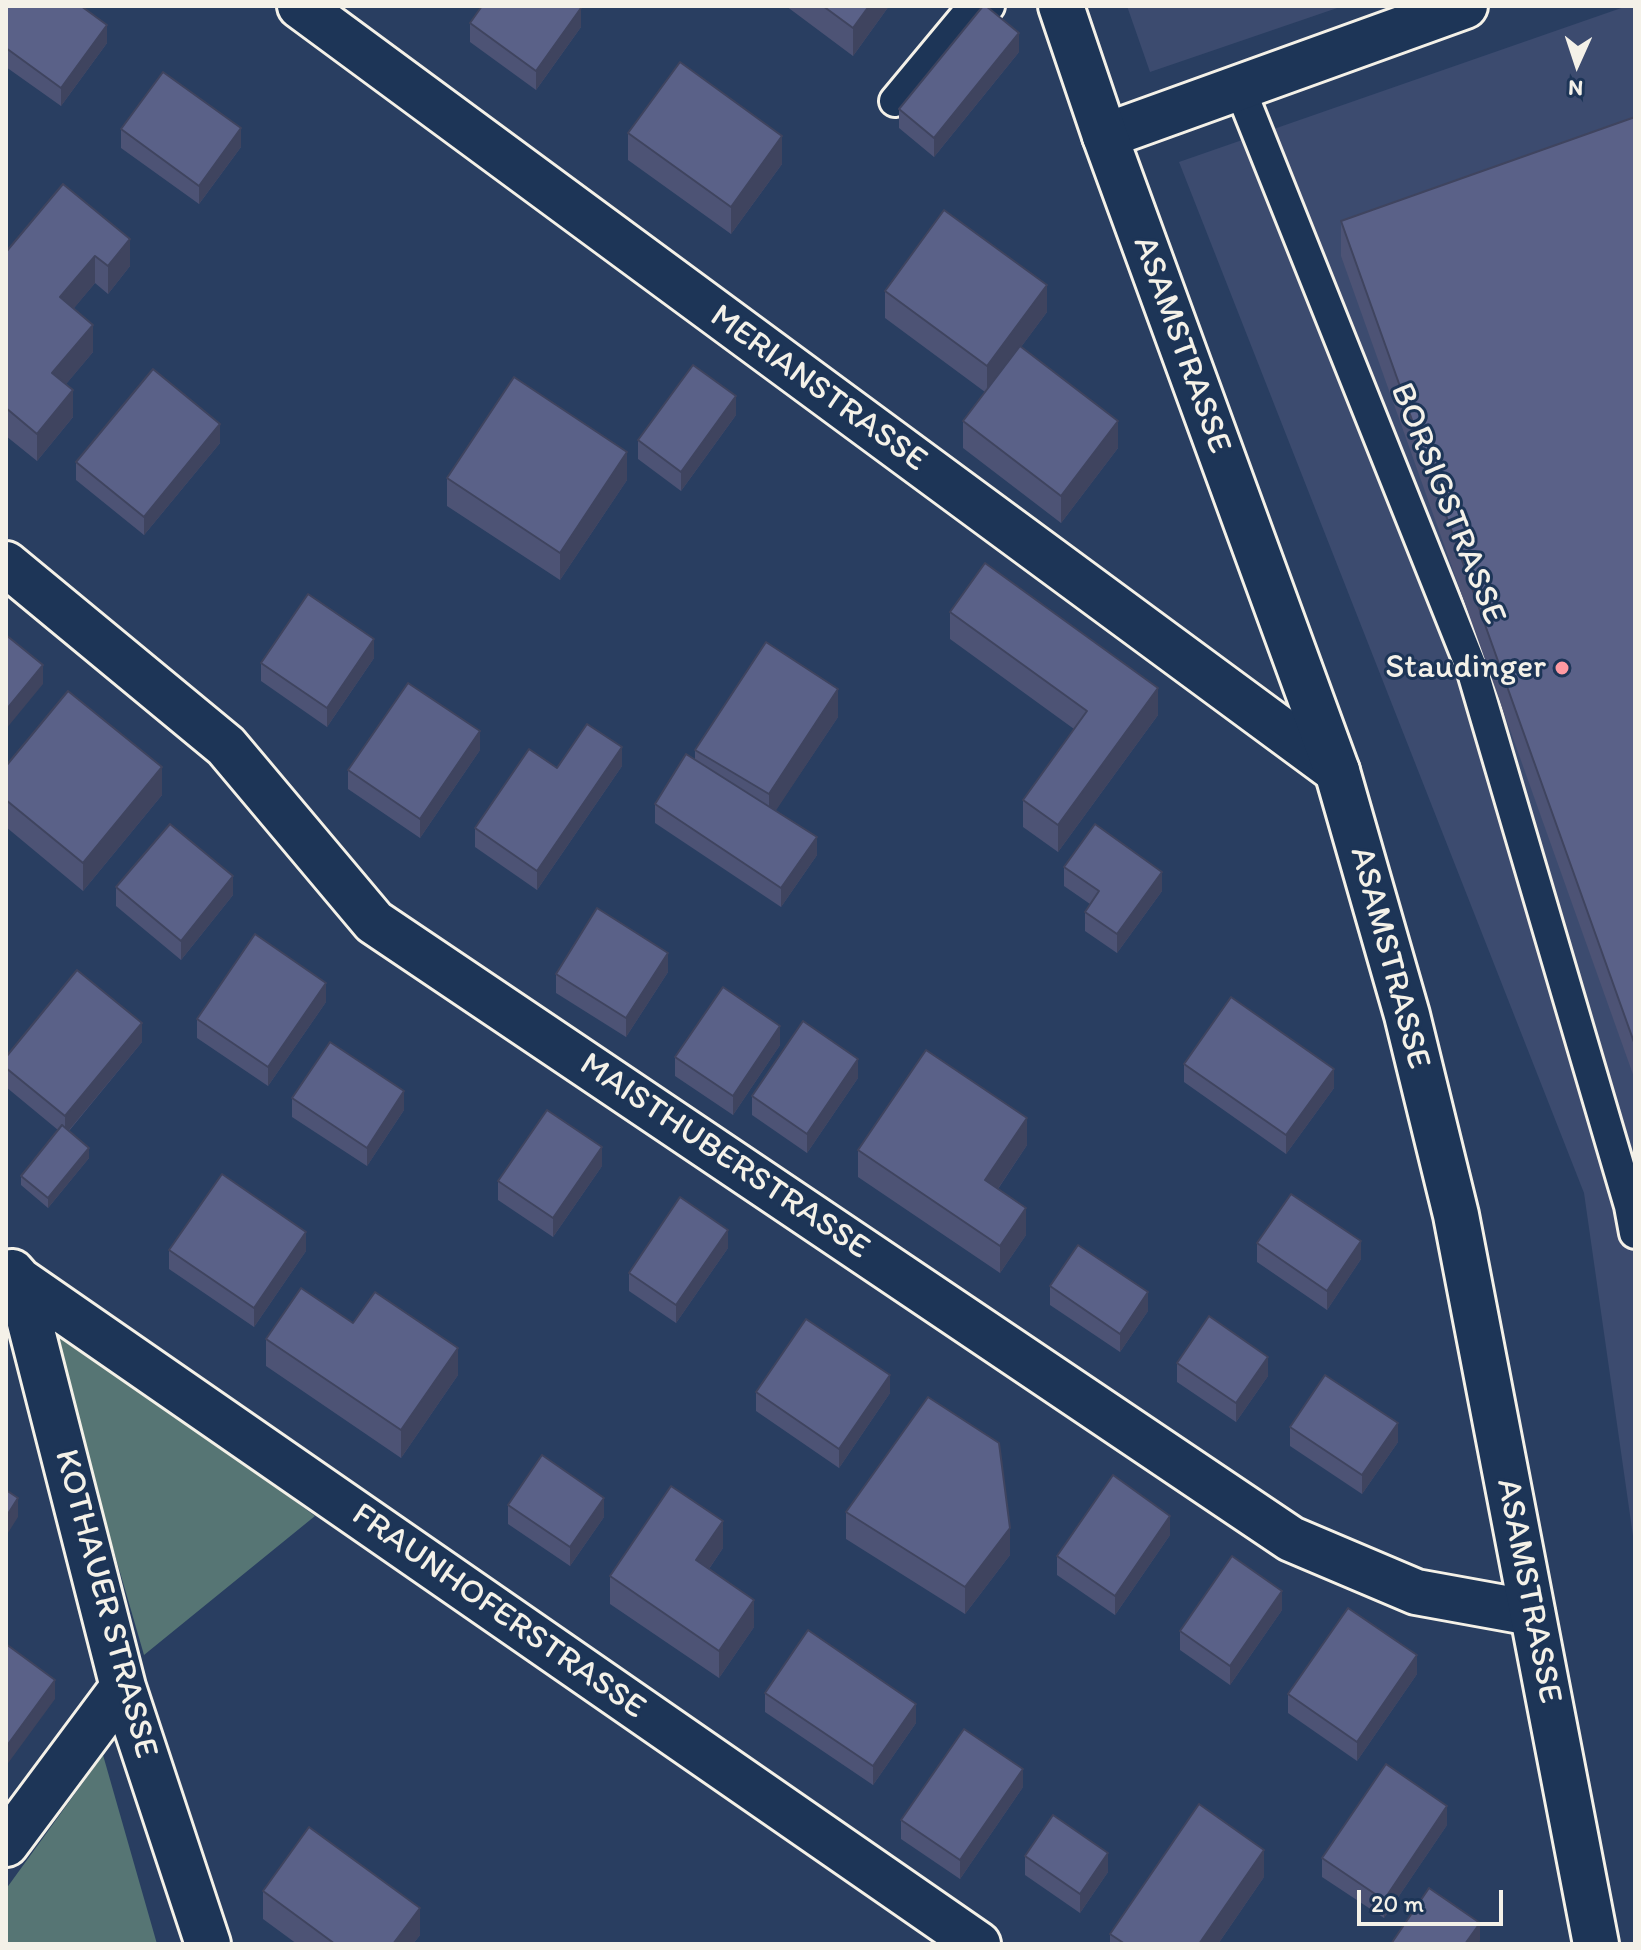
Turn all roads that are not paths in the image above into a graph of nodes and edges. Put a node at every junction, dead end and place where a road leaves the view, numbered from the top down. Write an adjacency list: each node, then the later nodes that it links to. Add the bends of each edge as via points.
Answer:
1 (300, 6): 9 (street, MERIANSTRASSE)
2 (989, 6): 6 (lane, via 964,18)
3 (1061, 6): 7 (street, ASAMSTRASSE)
4 (1465, 6): 5 (street)
5 (1240, 89): 7 (street); 10 (lane, BORSIGSTRASSE, via 1472,669)
6 (895, 101)
7 (1105, 136): 9 (street, ASAMSTRASSE)
8 (6, 564): 12 (street, MAISTHUBERSTRASSE, via 226,746 374,922 1291,1539 1416,1592)
9 (1337, 771): 12 (street, ASAMSTRASSE, via 1407,1015 1456,1215)
10 (1635, 1233)
11 (12, 1272): 13 (street, KOTHAUER STRASSE); 16 (street, FRAUNHOFERSTRASSE)
12 (1532, 1613): 17 (street, ASAMSTRASSE)
13 (123, 1687): 14 (street); 15 (street, KOTHAUER STRASSE)
14 (6, 1844)
15 (208, 1944)
16 (978, 1944)
17 (1596, 1944)

